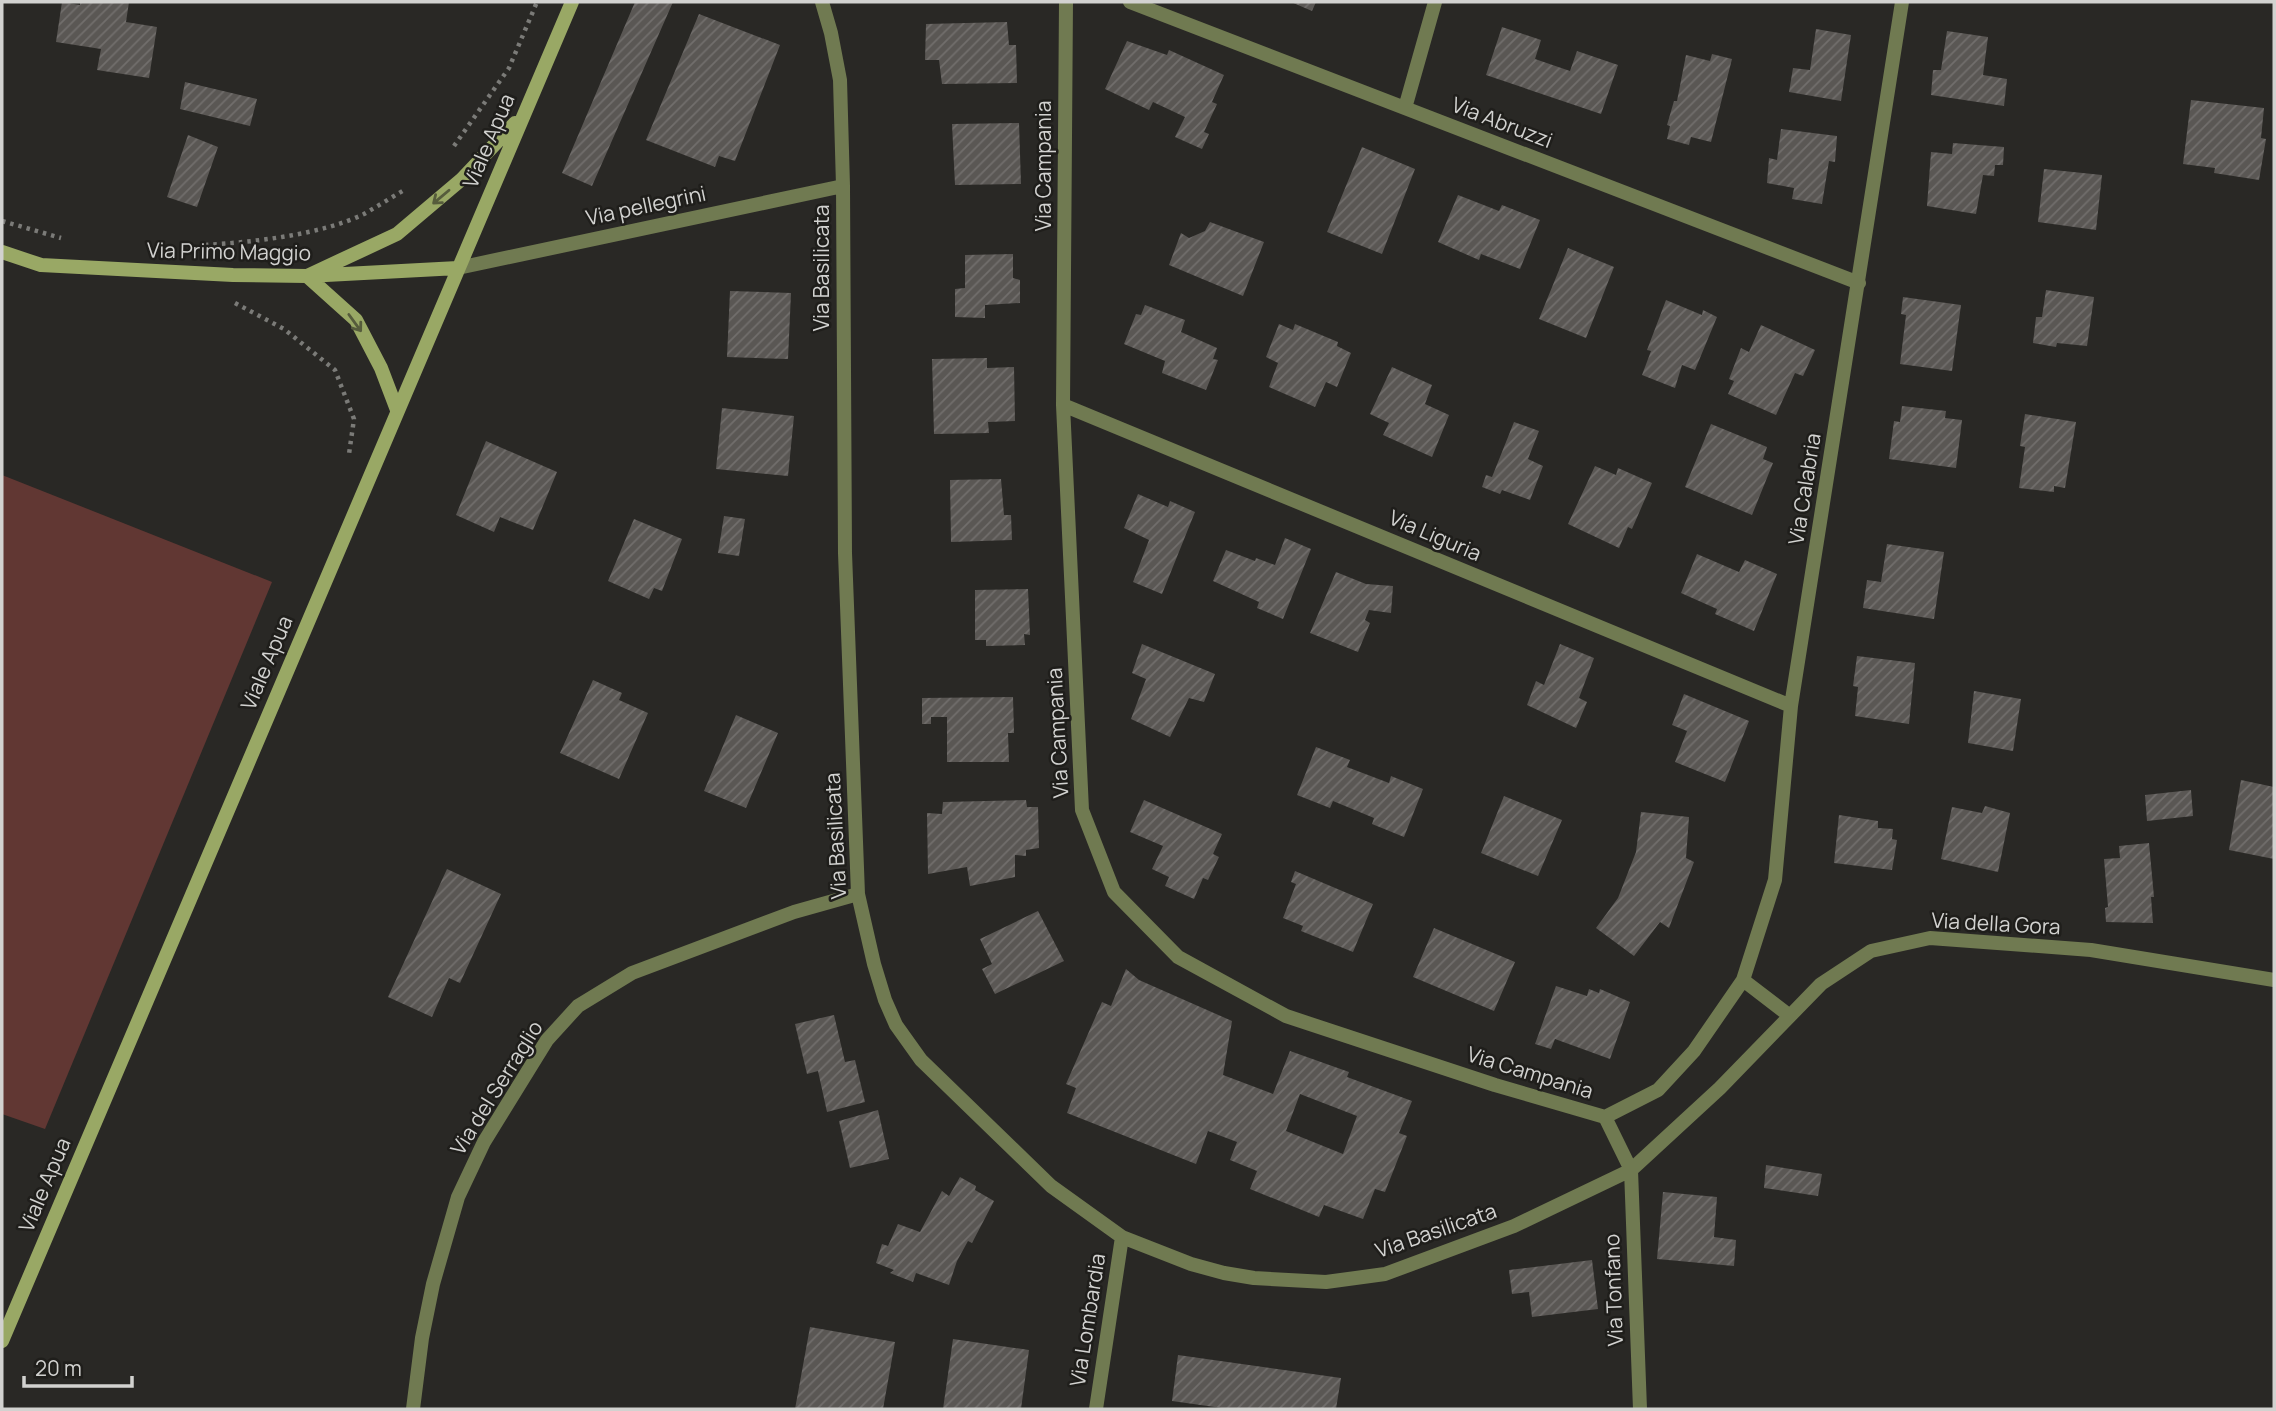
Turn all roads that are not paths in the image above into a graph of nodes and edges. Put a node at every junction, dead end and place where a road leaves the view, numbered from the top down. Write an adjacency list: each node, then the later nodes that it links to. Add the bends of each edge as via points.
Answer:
1 (572, 2): 8 (street, Viale Apua)
2 (822, 2): 9 (street, Via Basilicata, via 840,80)
3 (1066, 2): 14 (street, Via Campania)
4 (1130, 2): 7 (street, Via Abruzzi)
5 (1435, 2): 7 (street)
6 (1902, 2): 13 (street, Via Calabria)
7 (1405, 108): 13 (street, Via Abruzzi)
8 (523, 114): 11 (street, Viale Apua); 12 (street, one-way to 12, via 462,179 397,234)
9 (843, 186): 11 (street, Via pellegrini); 17 (street, Via Basilicata, via 845,553)
10 (2, 252): 12 (street, Via Primo Maggio, via 41,265)
11 (458, 268): 12 (street, Via Primo Maggio); 15 (street, Viale Apua)
12 (307, 276): 15 (street, one-way to 15, via 356,320)
13 (1859, 284): 16 (street, Via Calabria)
14 (1063, 405): 16 (street, Via Liguria); 21 (street, Via Campania, via 1083,810 1114,892 1178,957 1286,1016)
15 (397, 410): 24 (street, Viale Apua)
16 (1791, 706): 18 (street, Via Calabria, via 1775,880)
17 (858, 894): 23 (street, Via Basilicata, via 885,1000 908,1044 1051,1186); 25 (street, Via del Serraglio, via 794,912 632,973 579,1006 547,1040 484,1142 458,1197 433,1284)
18 (1743, 980): 20 (street); 21 (street, Via Calabria, via 1694,1051 1658,1090)
19 (2274, 981): 20 (street, Via della Gora, via 2091,950 1930,938 1871,951 1821,984)
20 (1790, 1016): 22 (street, Via della Gora)
21 (1605, 1117): 22 (street, Via Campania)
22 (1631, 1170): 23 (street, Via Basilicata, via 1514,1226 1385,1274 1326,1282 1254,1278 1191,1264); 27 (street, Via Tonfano)
23 (1122, 1237): 26 (street, Via Lombardia)
24 (2, 1341)
25 (413, 1409)
26 (1096, 1409)
27 (1640, 1409)

